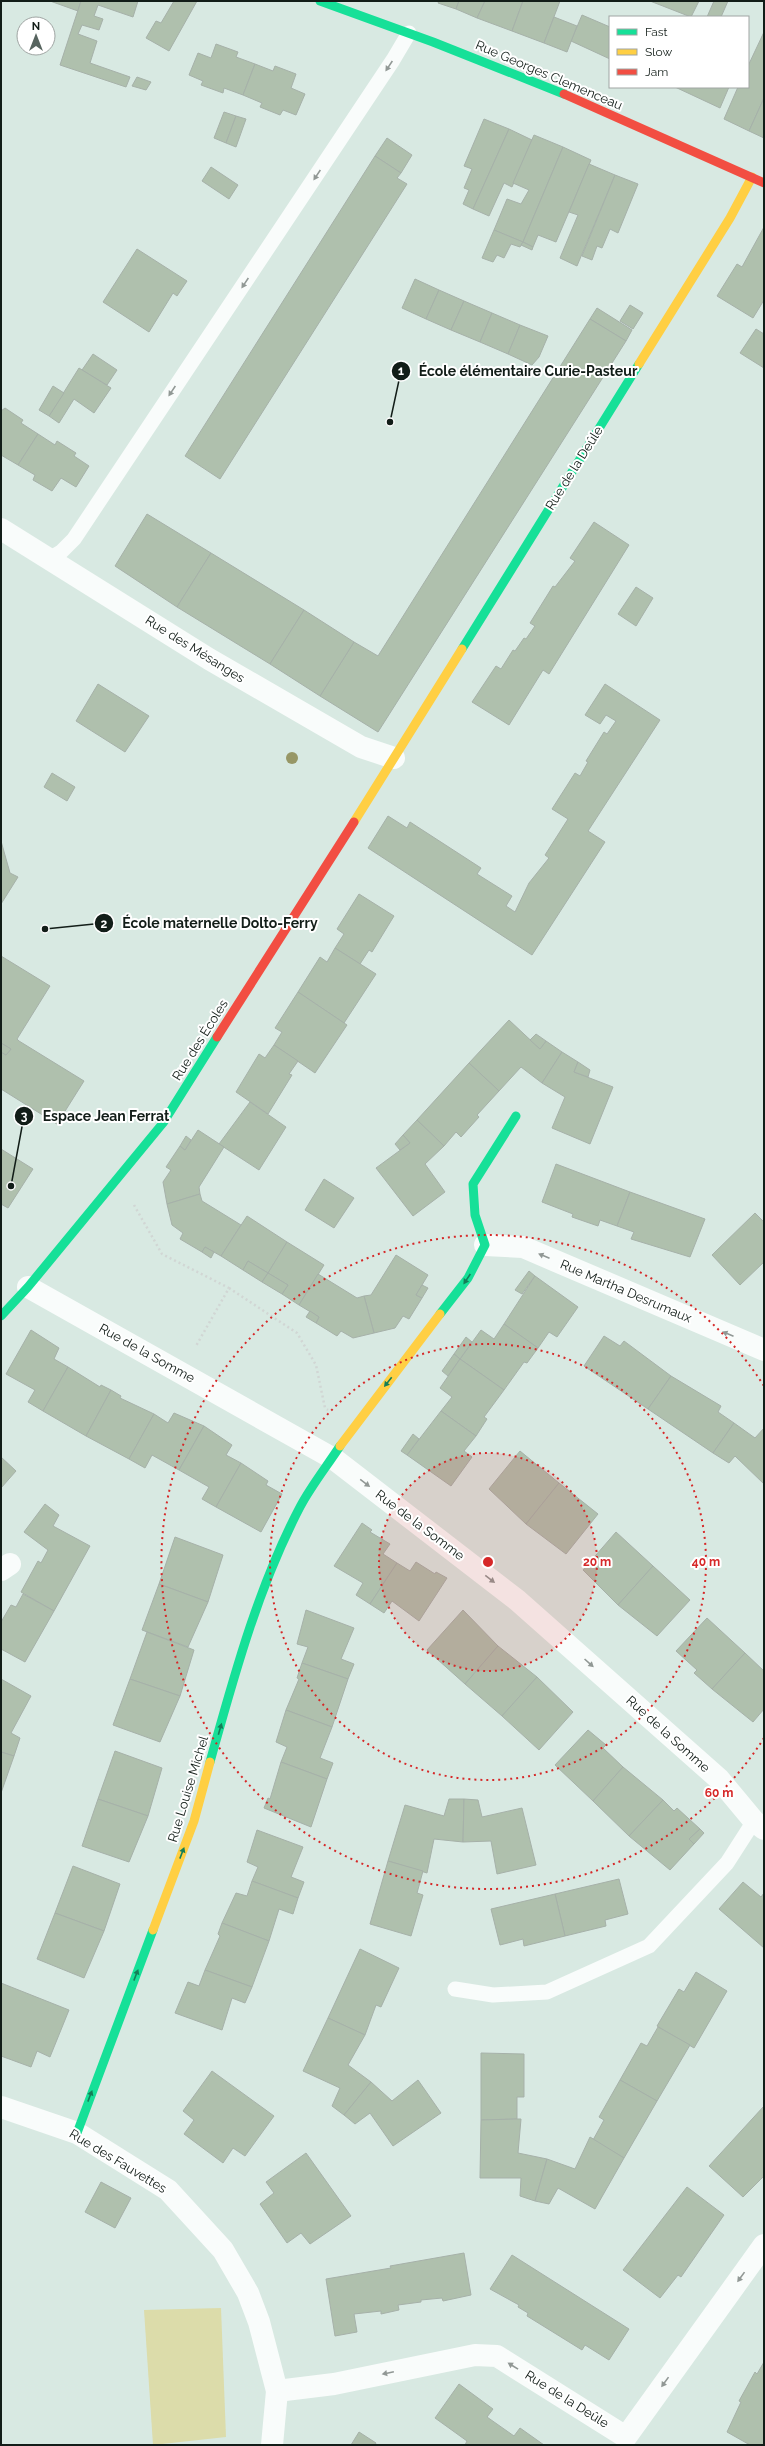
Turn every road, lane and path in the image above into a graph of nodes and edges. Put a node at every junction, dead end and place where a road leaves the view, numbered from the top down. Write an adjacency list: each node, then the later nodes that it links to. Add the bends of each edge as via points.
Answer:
1 (320, 1): 2 (street, Rue Georges Clemenceau)
2 (409, 33): 3 (street, Rue Georges Clemenceau, via 468,54); 6 (lane, one-way to 6, via 389,67 74,539)
3 (752, 177): 4 (street, Rue Georges Clemenceau); 7 (street, Rue de la Deûle, via 730,218)
4 (764, 183)
5 (1, 529): 6 (street, Rue des Mésanges)
6 (51, 558): 7 (street, Rue des Mésanges, via 209,659 361,747)
7 (394, 758): 9 (street, Rue des Écoles, via 163,1123)
8 (516, 1116): 10 (street, via 473,1184 475,1215)
9 (118, 1176): 11 (street, Rue des Écoles); 12 (path, via 162,1254)
10 (485, 1245): 14 (street, Rue Martha Desrumaux, one-way to 10, via 523,1247); 16 (street, one-way to 16, via 468,1278)
11 (28, 1287): 13 (street, Rue des Écoles); 15 (street, Rue de la Somme)
12 (230, 1288): 15 (path); 16 (path, via 297,1333 316,1365 325,1408)
13 (1, 1316)
14 (764, 1350)
15 (181, 1372): 17 (street, Rue de la Somme)
16 (354, 1426): 17 (street)
17 (334, 1458): 18 (street, Rue de la Somme, one-way to 18, via 517,1600 719,1779); 21 (street, Rue Louise Michel, one-way to 17, via 194,1820 240,1655 274,1565 300,1506)
18 (759, 1825): 19 (lane, via 649,1946 547,1992 493,1995)
19 (455, 1989)
20 (1, 2108): 21 (street, Rue des Fauvettes)
21 (77, 2133): 23 (street, Rue des Fauvettes, via 168,2190 223,2250 248,2293 259,2322)
22 (764, 2245): 24 (street, Rue de la Deûle, one-way to 24)
23 (277, 2391): 24 (street, Rue de la Deûle, one-way to 23, via 497,2356 475,2355 334,2384); 25 (street, Rue des Fauvettes)
24 (631, 2441)
25 (272, 2445)

